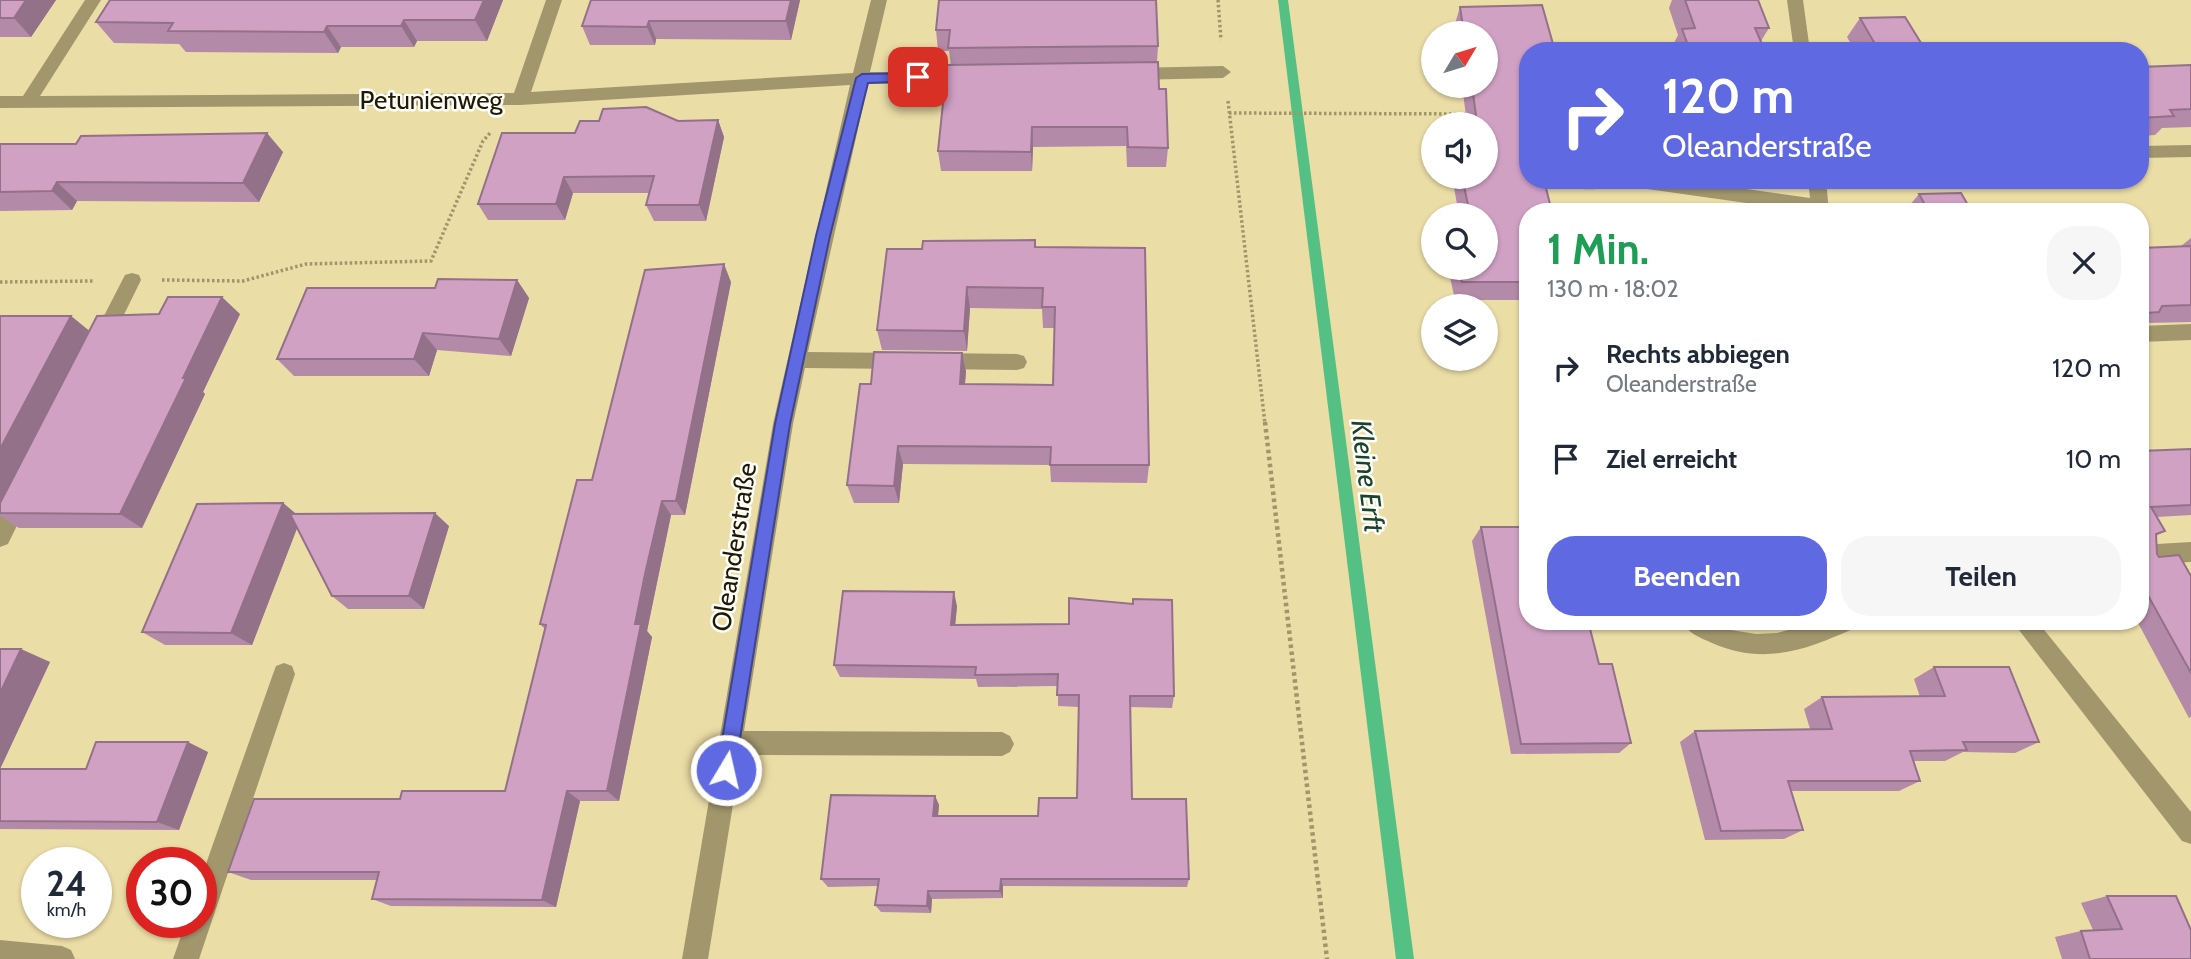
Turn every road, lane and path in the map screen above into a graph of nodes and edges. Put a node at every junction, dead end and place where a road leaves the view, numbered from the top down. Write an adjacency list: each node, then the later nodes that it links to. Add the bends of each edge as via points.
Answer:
1 (93, 0): 12 (street)
2 (554, 0): 11 (street)
3 (879, 0): 10 (street, Oleanderstraße)
4 (1218, 0): 7 (path)
5 (1795, 0): 6 (street)
6 (1801, 42)
7 (1223, 72): 8 (street); 14 (path)
8 (1112, 74)
9 (987, 76): 10 (street)
10 (862, 78): 11 (street, Petunienweg); 25 (street, Oleanderstraße)
11 (520, 99): 12 (street, Petunienweg); 20 (path, via 483,141 431,261 306,264 243,281)
12 (28, 101): 13 (street, Petunienweg)
13 (0, 102)
14 (1230, 113): 15 (path); 45 (path)
15 (1421, 113)
16 (2191, 151): 17 (street)
17 (2149, 152)
18 (1691, 189): 19 (street)
19 (1781, 203)
20 (132, 280): 21 (path); 24 (street)
21 (0, 282)
22 (2191, 332): 23 (street)
23 (2149, 334)
24 (95, 353)
25 (797, 360): 26 (street); 35 (street, Oleanderstraße)
26 (1017, 362)
27 (32, 476): 28 (street)
28 (0, 537)
29 (2191, 552): 30 (street)
30 (2149, 554)
31 (1707, 630): 32 (street, via 1756,645)
32 (1827, 630)
33 (2031, 630): 37 (street)
34 (284, 674): 39 (street)
35 (731, 743): 36 (street); 44 (street, Oleanderstraße)
36 (1002, 744)
37 (2181, 807): 38 (street)
38 (2191, 832)
39 (217, 869)
40 (193, 938): 43 (street)
41 (0, 953): 42 (street)
42 (62, 959)
43 (186, 959)
44 (695, 959)
45 (1327, 959)

